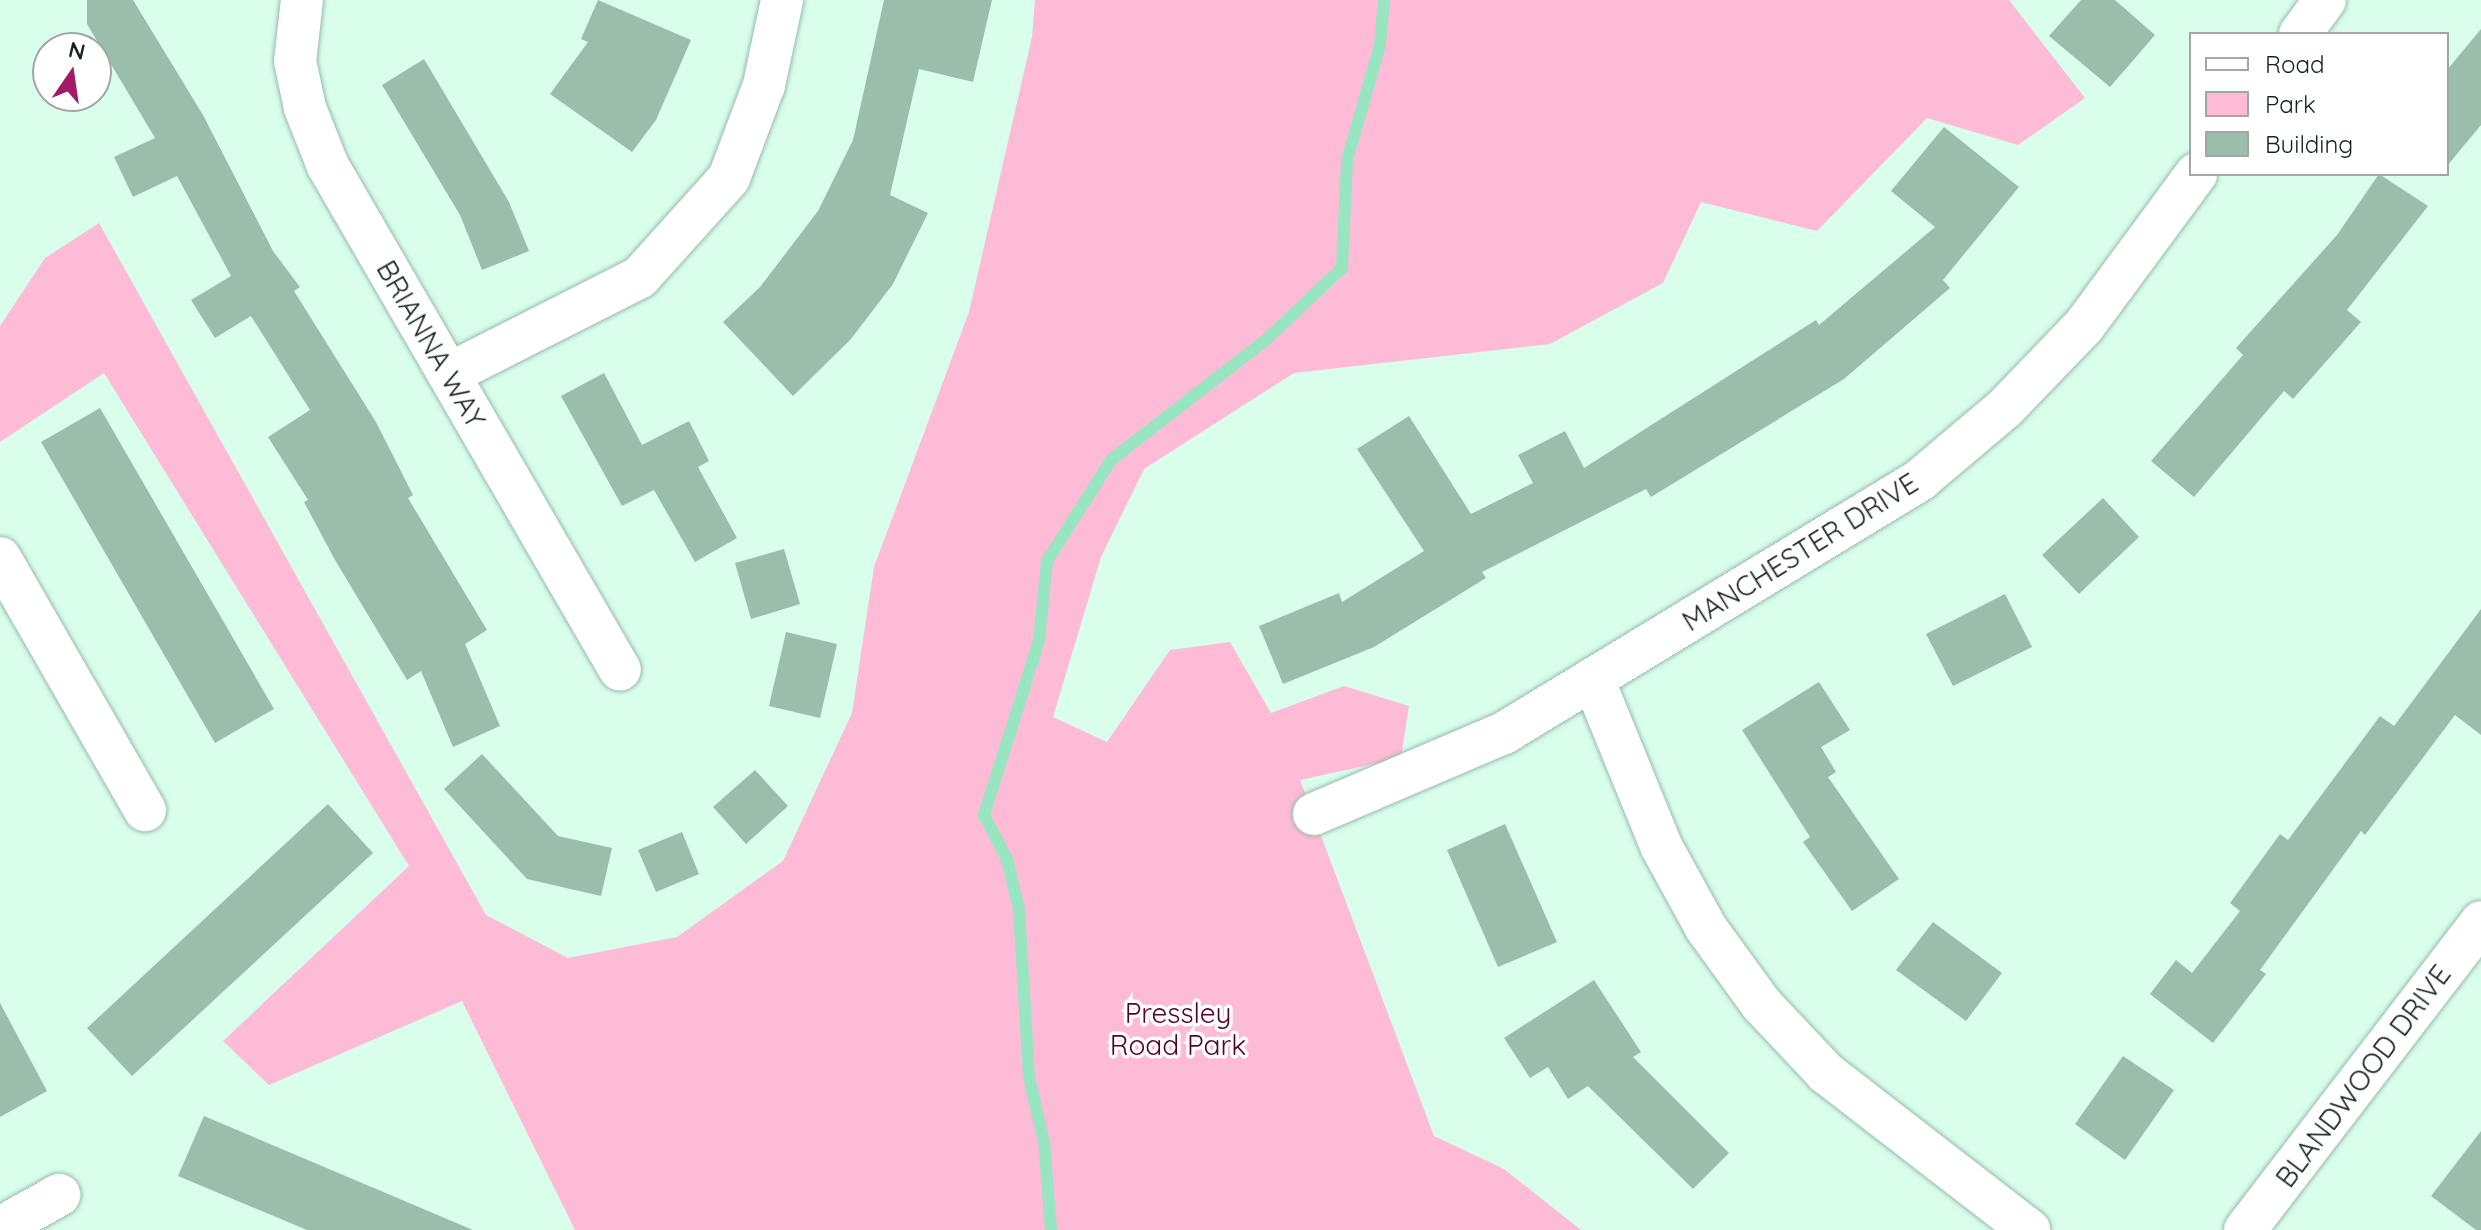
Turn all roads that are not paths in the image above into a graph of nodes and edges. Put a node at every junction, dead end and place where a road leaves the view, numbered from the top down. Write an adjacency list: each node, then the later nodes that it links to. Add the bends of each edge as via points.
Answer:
1 (302, 0): 6 (street, BRIANNA WAY, via 295,61 305,108 328,166)
2 (782, 0): 6 (street, via 764,85 729,178 640,277)
3 (2325, 0): 4 (street)
4 (2301, 32)
5 (2195, 176): 9 (street, MANCHESTER DRIVE, via 2084,326 2005,408 1921,479)
6 (449, 374): 8 (street, BRIANNA WAY)
7 (0, 558): 10 (street)
8 (620, 670)
9 (1593, 679): 11 (street, MANCHESTER DRIVE, via 1504,733); 15 (street, via 1661,846 1706,928 1762,1005 1863,1105)
10 (145, 810)
11 (1314, 814)
12 (2481, 922): 16 (street, BLANDWOOD DRIVE)
13 (59, 1195): 14 (street)
14 (0, 1228)
15 (2029, 1230)
16 (2245, 1230)

